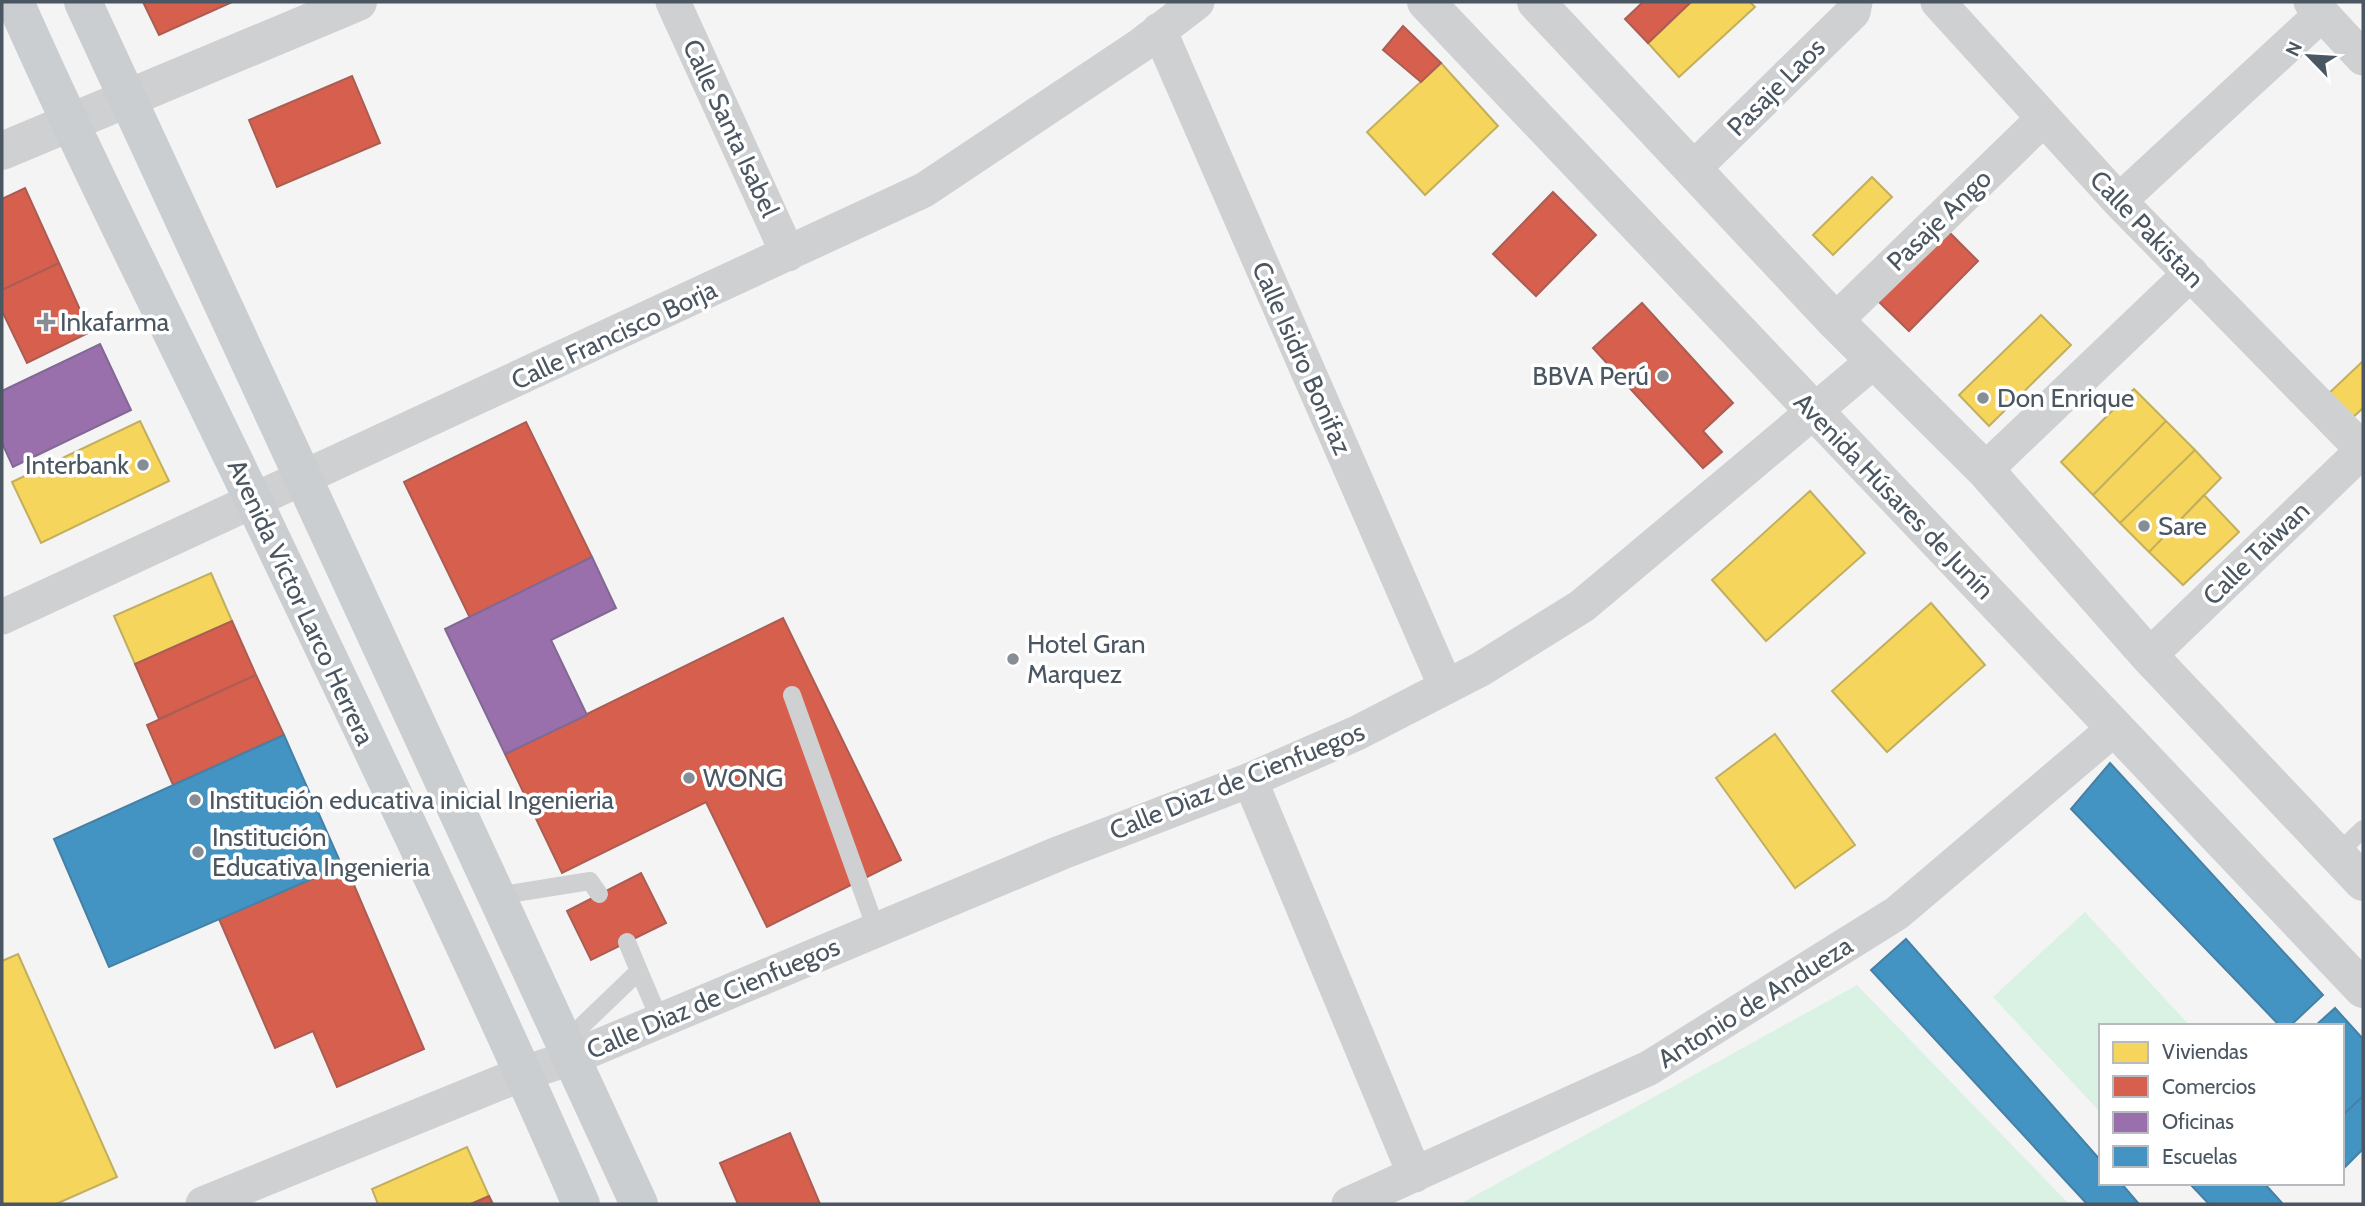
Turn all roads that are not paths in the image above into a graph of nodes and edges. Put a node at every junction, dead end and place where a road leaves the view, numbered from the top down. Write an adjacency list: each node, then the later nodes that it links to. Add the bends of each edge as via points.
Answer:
1 (15, 2): 15 (main road, Avenida Víctor Larco Herrera)
2 (83, 2): 13 (main road, Avenida Víctor Larco Herrera)
3 (358, 2): 13 (street)
4 (673, 2): 19 (street, Calle Santa Isabel)
5 (1197, 2): 11 (street, Calle Francisco Borja)
6 (1426, 2): 23 (street, Avenida Húsares de Junín)
7 (1536, 2): 17 (street)
8 (1855, 2): 17 (street, Pasaje Laos, via 1853,12)
9 (1938, 2): 14 (street, Calle Pakistan)
10 (2317, 8): 12 (street); 18 (street)
11 (1159, 30): 19 (street, Calle Francisco Borja, via 924,190); 30 (street, Calle Isidro Bonifaz)
12 (2363, 58)
13 (127, 99): 15 (street); 26 (main road, Avenida Víctor Larco Herrera)
14 (2043, 119): 18 (street, Calle Pakistan); 21 (street, Pasaje Ango)
15 (69, 123): 16 (street); 27 (main road, Avenida Víctor Larco Herrera)
16 (2, 152)
17 (1693, 169): 21 (street)
18 (2119, 201): 20 (street, Calle Pakistan)
19 (788, 254): 26 (street, Calle Francisco Borja)
20 (2191, 273): 24 (street, Calle Pakistan); 25 (street)
21 (1835, 321): 22 (street)
22 (1875, 360): 23 (street, Calle Diaz de Cienfuegos); 25 (street)
23 (1814, 413): 30 (street, Calle Diaz de Cienfuegos, via 1582,606); 32 (street, Avenida Húsares de Junín)
24 (2363, 450): 29 (street, Calle Taiwan)
25 (1985, 470): 29 (street)
26 (304, 478): 27 (street, Calle Francisco Borja); 37 (main road, Avenida Víctor Larco Herrera)
27 (254, 501): 28 (street, Calle Francisco Borja); 44 (main road, Avenida Víctor Larco Herrera)
28 (2, 617)
29 (2148, 656): 34 (street)
30 (1446, 687): 33 (street, Calle Diaz de Cienfuegos)
31 (792, 695): 38 (lane)
32 (2116, 727): 41 (street, Avenida Húsares de Junín); 45 (street, Antonio de Andueza, via 1897,913 1649,1068)
33 (1250, 780): 38 (street, Calle Diaz de Cienfuegos); 45 (street)
34 (2350, 842): 35 (street)
35 (2363, 882)
36 (599, 894): 37 (lane, via 590,881)
37 (496, 896): 43 (main road, Avenida Víctor Larco Herrera)
38 (876, 929): 42 (street, Calle Diaz de Cienfuegos)
39 (626, 942): 40 (lane)
40 (639, 971): 42 (lane); 43 (lane)
41 (2363, 989)
42 (660, 1020): 43 (street, Calle Diaz de Cienfuegos)
43 (567, 1051): 44 (street, Calle Diaz de Cienfuegos); 48 (main road, Avenida Víctor Larco Herrera)
44 (524, 1073): 46 (street, Calle Diaz de Cienfuegos); 47 (main road, Avenida Víctor Larco Herrera)
45 (1415, 1175): 49 (street, Antonio de Andueza)
46 (203, 1204)
47 (581, 1204)
48 (639, 1204)
49 (1349, 1204)

